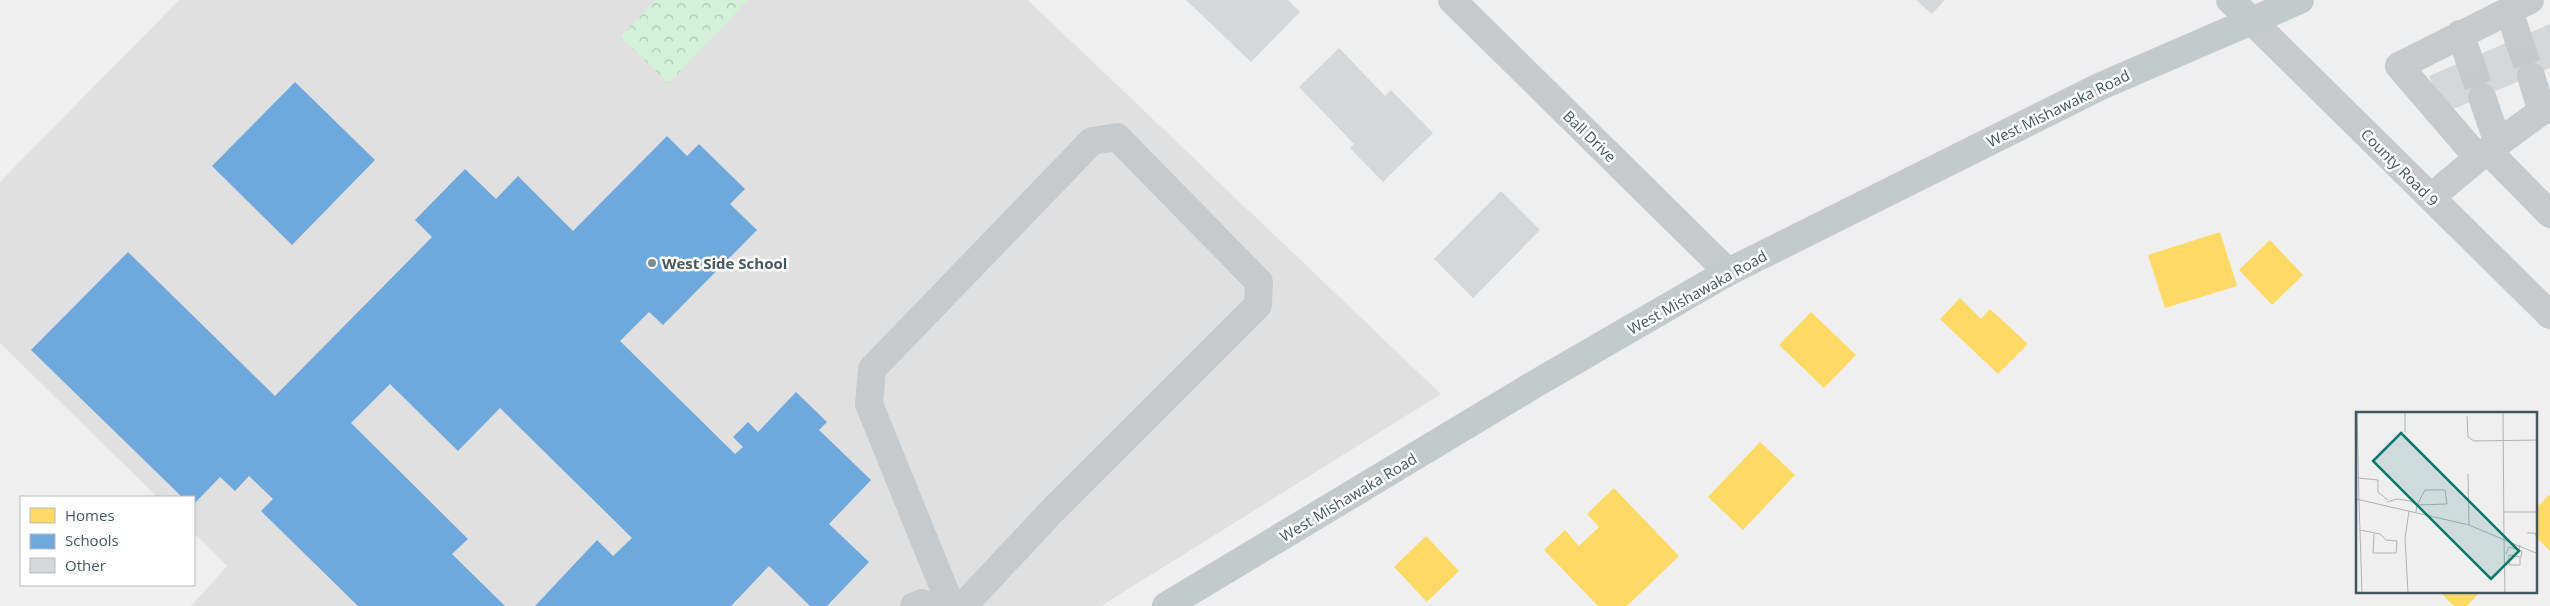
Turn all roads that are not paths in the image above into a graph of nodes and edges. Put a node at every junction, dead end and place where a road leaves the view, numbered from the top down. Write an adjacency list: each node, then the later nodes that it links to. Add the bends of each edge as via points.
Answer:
1 (1452, 0): 13 (street, Ball Drive)
2 (2230, 0): 5 (main road)
3 (2300, 0): 5 (main road, West Mishawaka Road)
4 (2519, 5): 6 (street); 10 (street, via 2465,46 2399,66)
5 (2250, 20): 11 (street, County Road 9); 13 (main road, West Mishawaka Road, via 2092,90)
6 (2518, 38)
7 (2531, 76): 9 (street)
8 (2482, 97): 10 (street)
9 (2546, 109): 10 (street)
10 (2488, 150): 11 (street); 12 (street)
11 (2431, 197): 14 (street, County Road 9)
12 (2550, 214)
13 (1728, 272): 19 (main road, West Mishawaka Road)
14 (2550, 315)
15 (914, 606): 16 (street, via 922,603)
16 (930, 606)
17 (951, 606): 18 (street, via 869,404 872,369 1092,141 1117,138 1259,282 1258,305 1052,511)
18 (963, 606)
19 (1166, 606)

